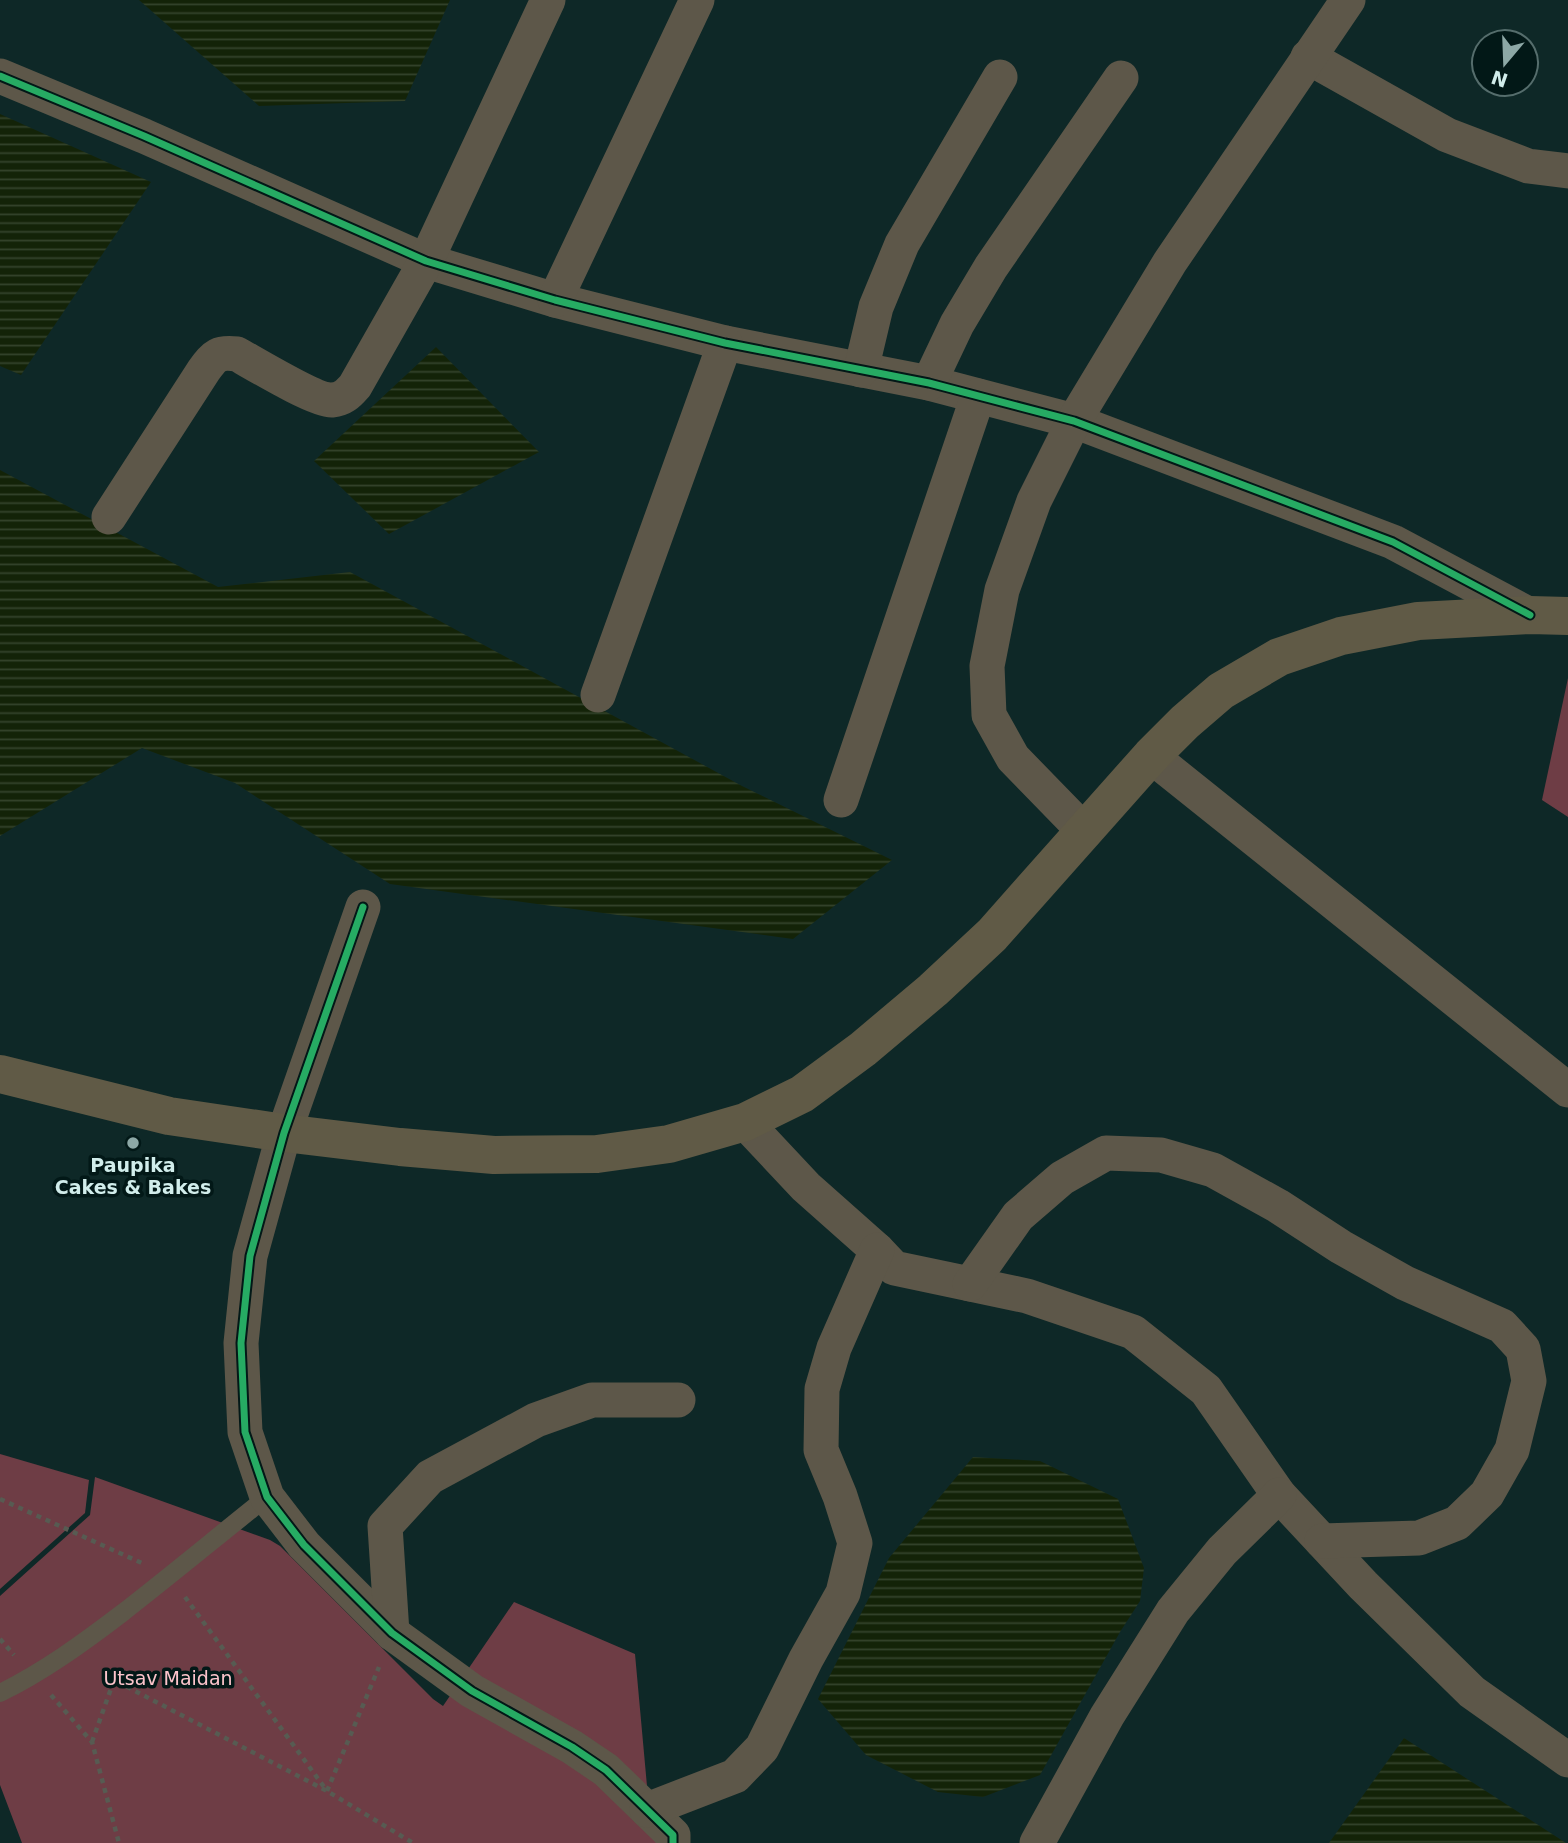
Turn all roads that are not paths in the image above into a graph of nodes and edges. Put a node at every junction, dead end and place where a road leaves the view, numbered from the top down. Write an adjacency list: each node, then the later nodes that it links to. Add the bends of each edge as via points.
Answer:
1 (548, 0): 9 (street)
2 (697, 0): 10 (street)
3 (1348, 0): 4 (street)
4 (1308, 57): 8 (street, via 1447,135 1528,166); 15 (street, via 1170,262)
5 (0, 76): 9 (street)
6 (1000, 77): 12 (street, via 902,244 876,307)
7 (1121, 78): 13 (street, via 991,267)
8 (1568, 171)
9 (426, 261): 10 (street); 16 (street, via 355,386 344,397 329,400 312,394 237,354 214,357)
10 (555, 300): 11 (street)
11 (725, 343): 12 (street); 19 (street)
12 (861, 370): 13 (street)
13 (929, 383): 14 (street)
14 (978, 396): 15 (street); 21 (street)
15 (1074, 421): 17 (street, via 1393,542); 22 (street, via 1034,501 1003,590 986,666 989,715 1013,758)
16 (109, 517)
17 (1530, 615): 18 (highway); 20 (highway, via 1418,621 1341,636 1279,657 1221,691)
18 (1568, 616)
19 (598, 695)
20 (1151, 756): 22 (highway); 25 (street)
21 (841, 800)
22 (1085, 832): 26 (highway, via 992,935 933,990 802,1094)
23 (363, 907): 27 (street)
24 (0, 1074): 27 (highway, via 169,1115)
25 (1568, 1090)
26 (745, 1122): 27 (highway, via 669,1144 597,1154 494,1155); 28 (street, via 806,1187)
27 (284, 1133): 32 (street, via 250,1256 240,1343 245,1432)
28 (877, 1250): 29 (street, via 894,1268); 37 (street, via 834,1348 822,1389 821,1450 855,1543 843,1593 762,1748 735,1776)
29 (970, 1284): 31 (street, via 1027,1296 1133,1332 1206,1390); 33 (street, via 1018,1216 1062,1178 1106,1153 1161,1155 1213,1170 1405,1283 1502,1326 1522,1349 1529,1381 1512,1450 1488,1494 1458,1523 1419,1538)
30 (678, 1400): 34 (street, via 592,1400 536,1420 430,1477 385,1526)
31 (1279, 1495): 33 (street); 39 (street, via 1222,1551 1173,1611 1107,1716)
32 (267, 1497): 34 (street, via 304,1545); 35 (lane, via 93,1635)
33 (1322, 1541): 36 (street, via 1472,1692)
34 (393, 1633): 37 (street, via 472,1691 572,1746 606,1770)
35 (0, 1693)
36 (1568, 1760)
37 (647, 1810): 38 (street, via 673,1835)
38 (673, 1843)
39 (1037, 1843)

